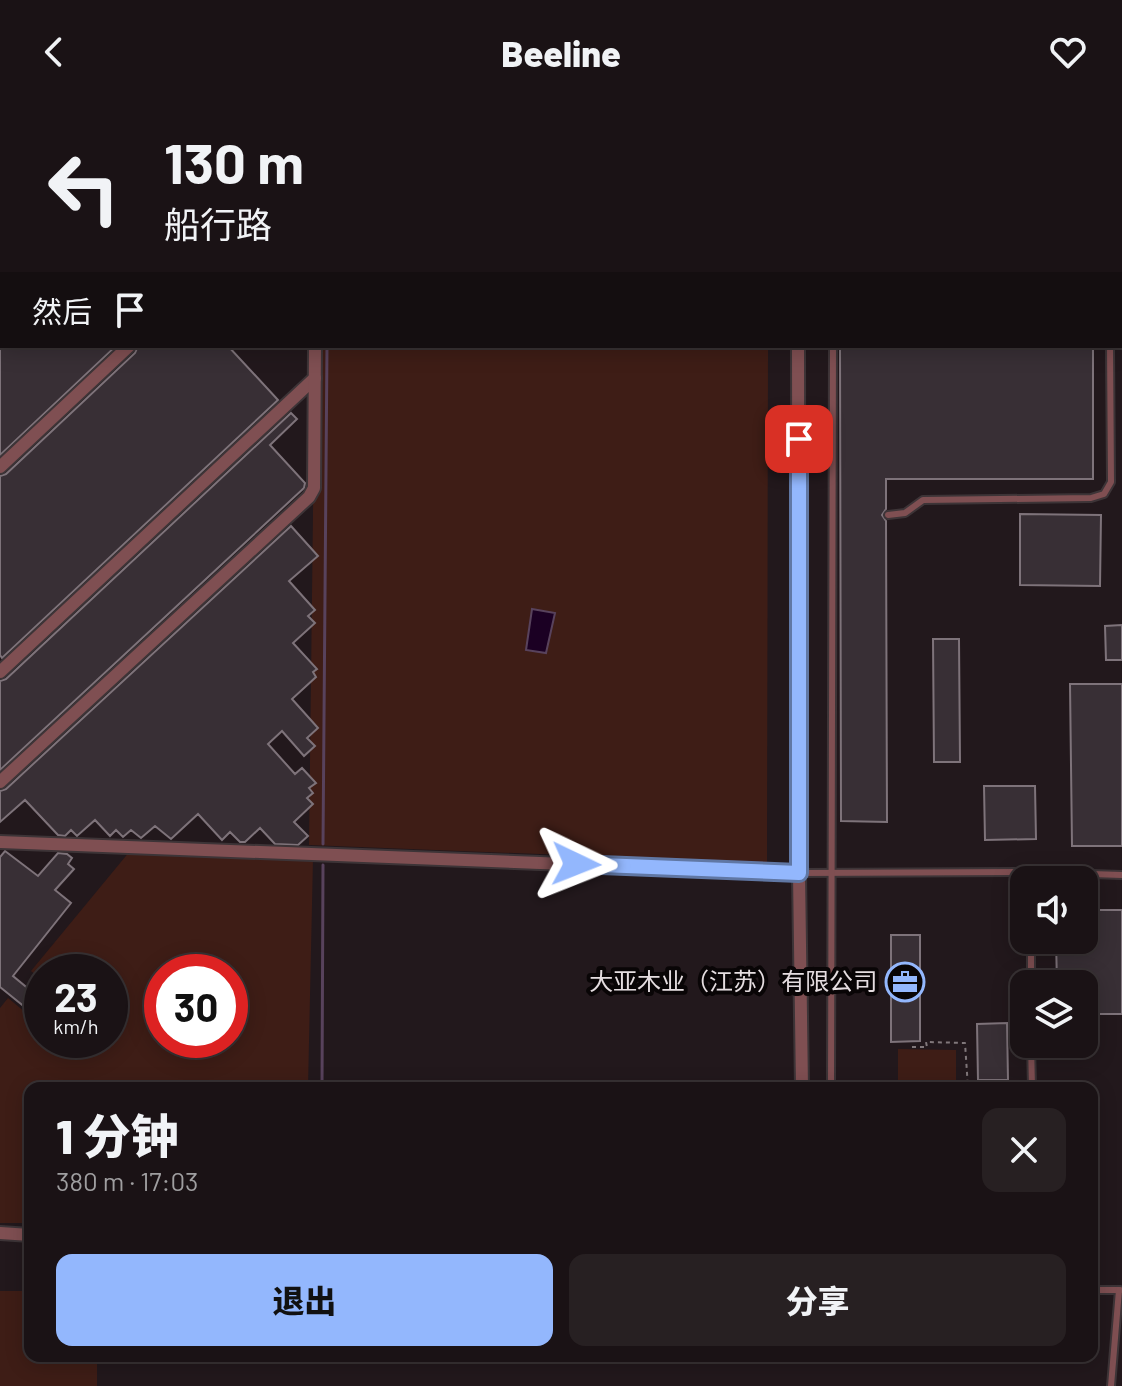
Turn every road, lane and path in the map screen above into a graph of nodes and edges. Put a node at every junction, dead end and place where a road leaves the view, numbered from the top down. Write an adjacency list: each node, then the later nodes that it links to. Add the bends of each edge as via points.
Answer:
1 (127, 348): 7 (street)
2 (315, 348): 6 (street)
3 (798, 348): 12 (street)
4 (833, 348): 13 (lane)
5 (1110, 348): 8 (lane, via 1111,482 1104,494 923,500 905,513)
6 (315, 378): 9 (street); 10 (street, via 314,488 309,497)
7 (0, 467)
8 (888, 515)
9 (0, 672)
10 (0, 782)
11 (2, 844): 12 (street)
12 (799, 873): 13 (lane); 19 (street)
13 (832, 873): 16 (lane); 20 (lane)
14 (1098, 875): 15 (lane)
15 (1122, 875)
16 (1010, 876)
17 (912, 1047): 21 (path, via 965,1043)
18 (1031, 1058): 22 (lane)
19 (802, 1082)
20 (831, 1082)
21 (968, 1082)
22 (1032, 1082)
23 (0, 1233): 24 (street)
24 (24, 1235)
25 (1098, 1290): 26 (lane)
26 (1121, 1290): 27 (lane)
27 (1111, 1386)

